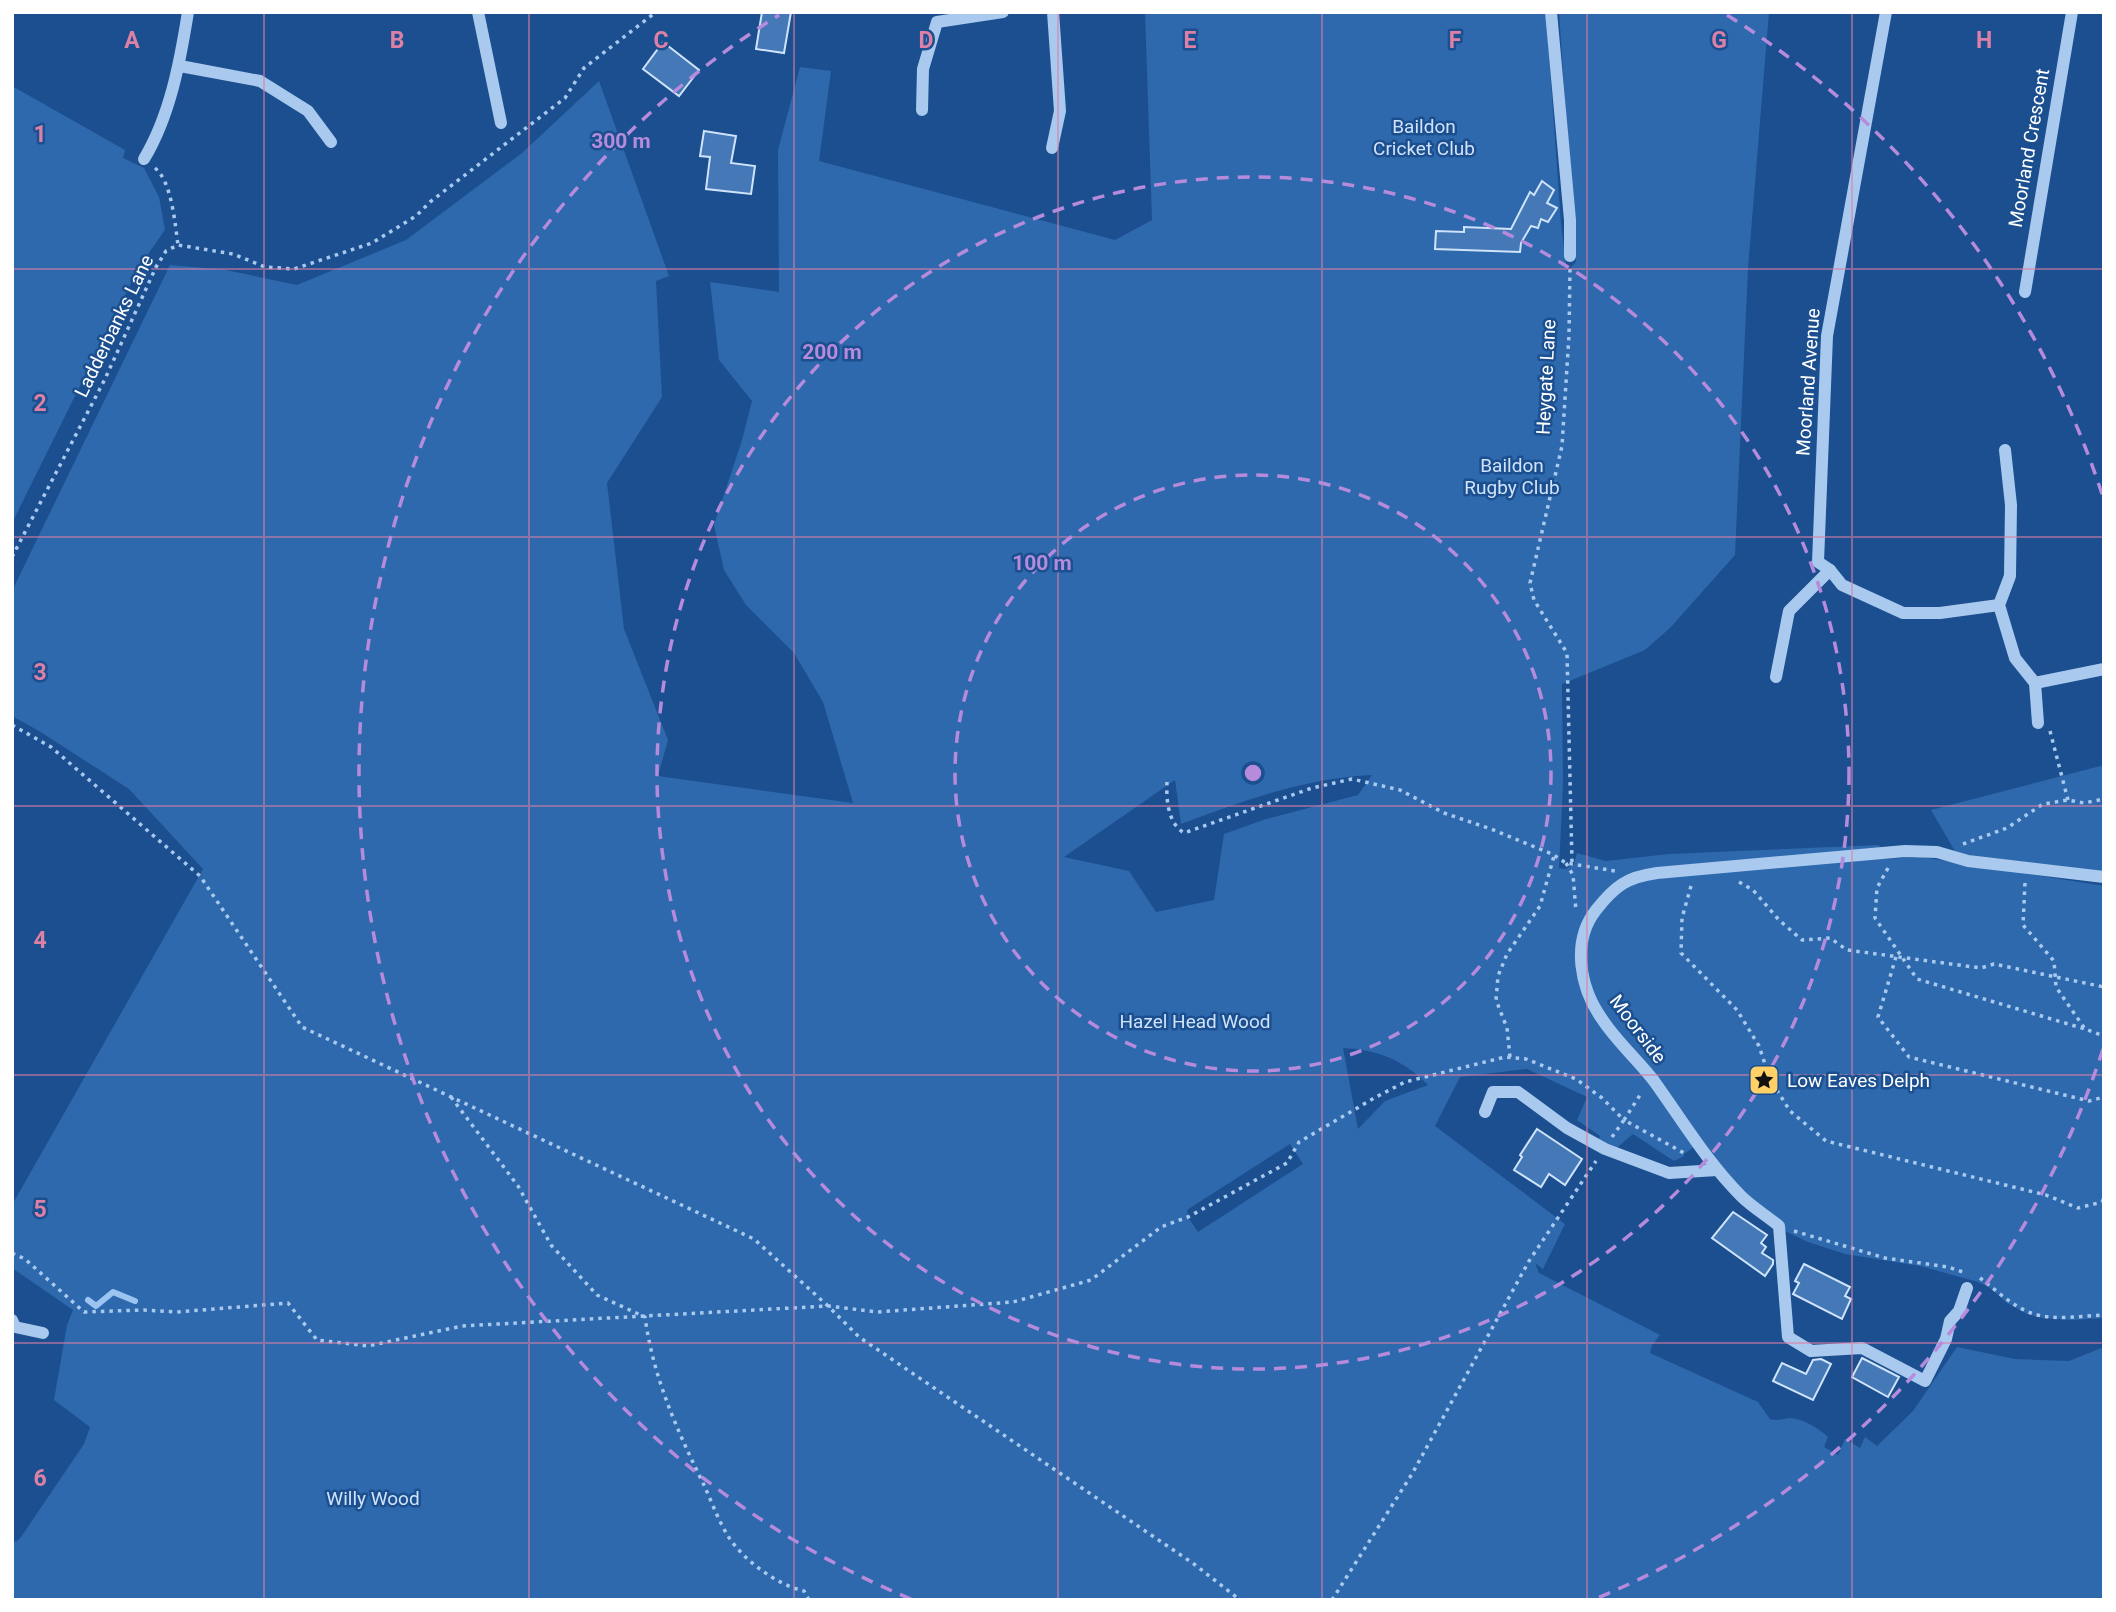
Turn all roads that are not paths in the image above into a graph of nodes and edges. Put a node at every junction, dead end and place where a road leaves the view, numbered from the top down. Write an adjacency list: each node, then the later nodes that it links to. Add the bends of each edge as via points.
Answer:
1 (188, 12): 8 (street)
2 (478, 12): 10 (street)
3 (1003, 12): 9 (street, via 937,22 923,69)
4 (1053, 12): 12 (street, via 1060,111)
5 (1551, 12): 14 (street)
6 (1886, 12): 17 (street, Moorland Avenue, via 1827,336 1818,562)
7 (2072, 12): 15 (street, Moorland Crescent)
8 (180, 66): 11 (street, via 260,81 308,111); 13 (street)
9 (922, 110)
10 (502, 123)
11 (331, 142)
12 (1052, 148)
13 (144, 159)
14 (1570, 256)
15 (2025, 292)
16 (2005, 450): 18 (street, via 2011,505 2010,576)
17 (1830, 570): 18 (street, Moorland Avenue, via 1842,585 1903,613); 20 (street, via 1789,611)
18 (1999, 605): 21 (street, via 2015,658)
19 (2104, 669): 21 (street)
20 (1776, 677)
21 (2035, 684): 22 (street)
22 (2038, 723)
23 (2104, 877): 25 (street, Moorside, via 1917,851 1638,876 1621,883 1596,910 1583,934 1579,950 1586,984 1601,1017)
24 (1485, 1112): 25 (street, via 1493,1093 1518,1092 1605,1149 1670,1173)
25 (1717, 1170): 26 (street, Moorside, via 1779,1226 1787,1337 1811,1352 1862,1348 1925,1381)
26 (1967, 1288)
27 (12, 1320): 28 (street, via 15,1327)
28 (43, 1333)

